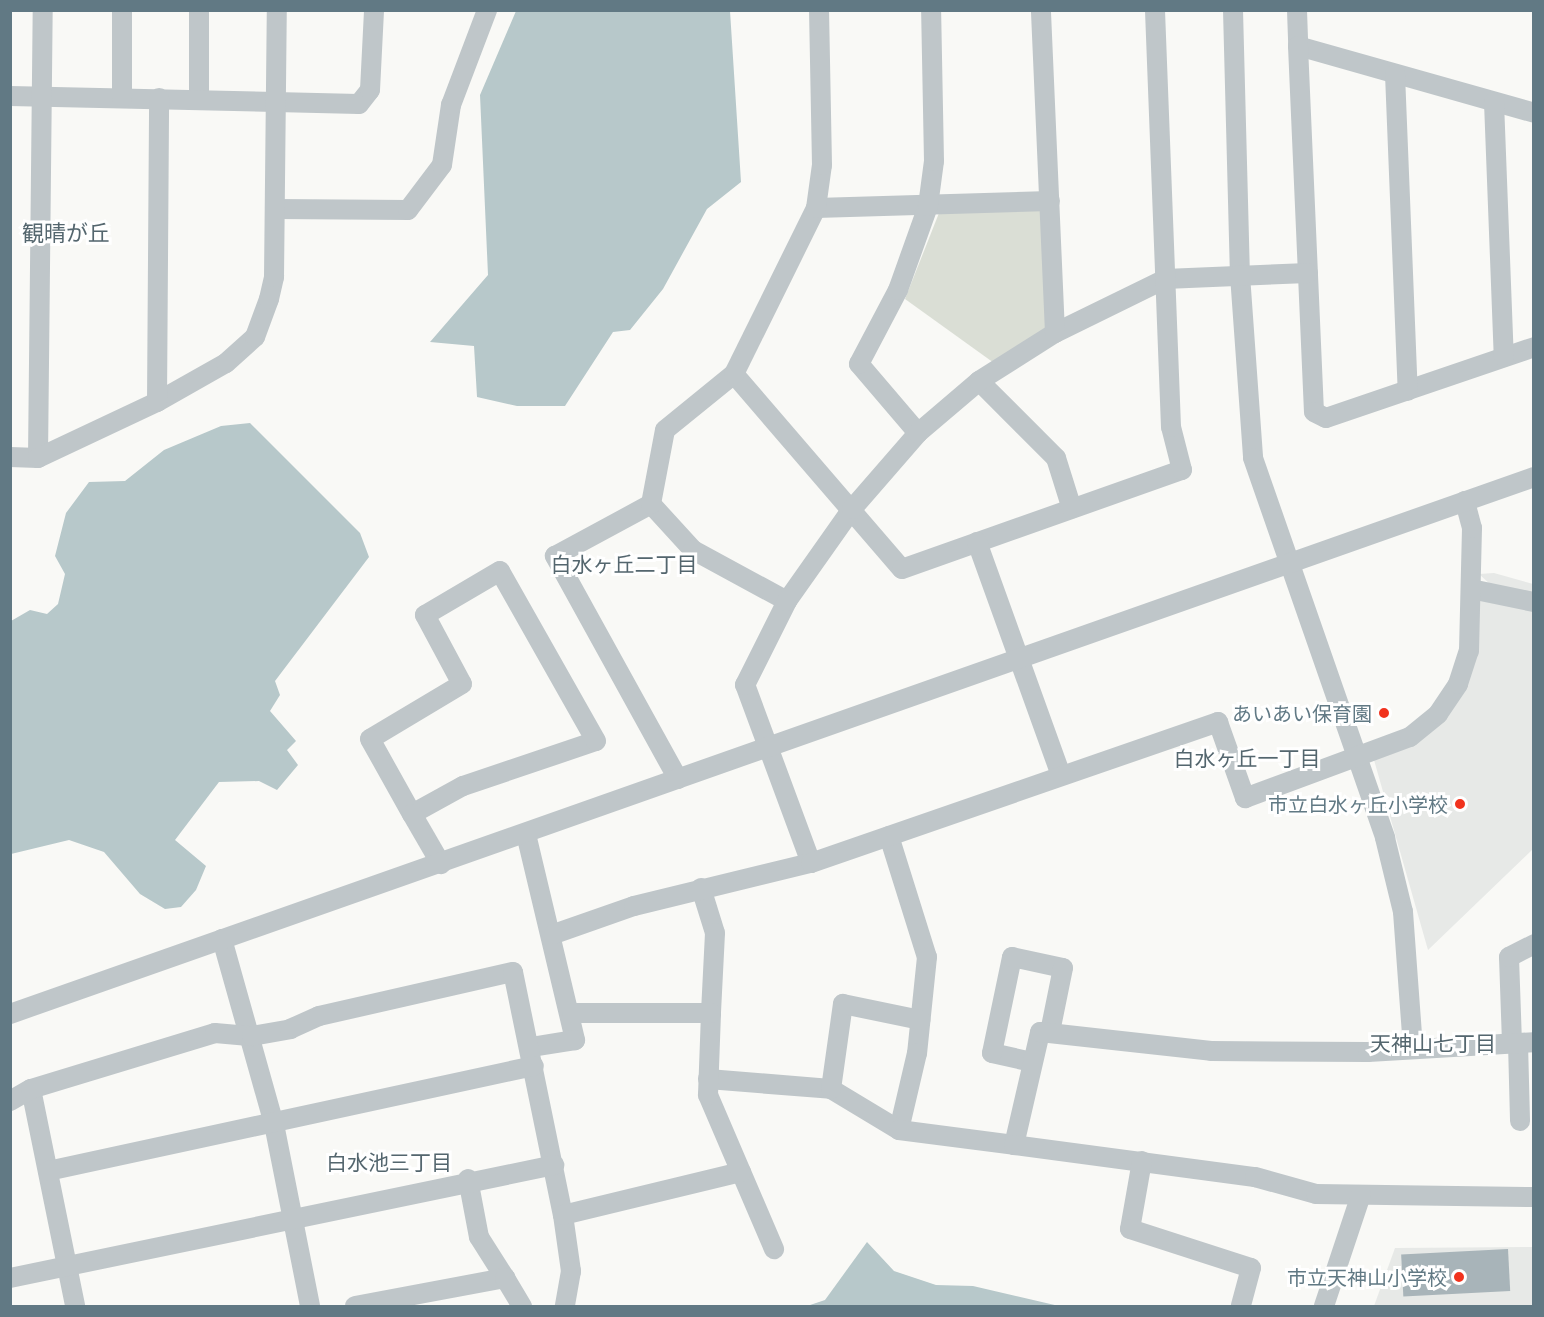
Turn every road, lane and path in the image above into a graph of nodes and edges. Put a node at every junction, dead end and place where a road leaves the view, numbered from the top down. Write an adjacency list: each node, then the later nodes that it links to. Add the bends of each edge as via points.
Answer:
1 (43, 10): 16 (street)
2 (122, 10): 17 (street)
3 (199, 10): 19 (street)
4 (277, 10): 20 (street)
5 (374, 10): 20 (street, via 370,90 359,104)
6 (487, 10): 26 (street, via 452,105 442,165 408,210)
7 (819, 10): 25 (street, via 822,165)
8 (931, 10): 24 (street, via 934,161)
9 (1041, 10): 23 (street)
10 (1155, 10): 29 (street)
11 (1233, 10): 28 (street)
12 (1297, 10): 13 (street)
13 (1298, 46): 14 (street); 27 (street)
14 (1395, 74): 21 (street); 35 (street)
15 (10, 96): 16 (street)
16 (42, 96): 17 (street); 39 (street)
17 (122, 98): 18 (street)
18 (159, 98): 19 (street); 36 (street)
19 (199, 99): 20 (street)
20 (278, 100): 26 (street)
21 (1494, 102): 22 (street); 32 (street)
22 (1533, 113)
23 (1050, 201): 24 (street); 30 (street)
24 (928, 206): 25 (street); 37 (street, via 898,290 859,364)
25 (816, 208): 33 (street)
26 (276, 209): 36 (street, via 274,277 255,338 226,363)
27 (1308, 273): 28 (street); 35 (street, via 1314,412 1326,418)
28 (1240, 275): 29 (street); 46 (street, via 1252,458)
29 (1165, 279): 30 (street); 43 (street, via 1171,427 1182,470)
30 (1055, 333): 34 (street)
31 (1533, 348): 32 (street)
32 (1504, 357): 35 (street)
33 (734, 374): 42 (street, via 665,430); 44 (street)
34 (979, 381): 37 (street); 43 (street, via 1056,458)
35 (1408, 391)
36 (157, 402): 39 (street)
37 (918, 433): 44 (street)
38 (10, 457): 39 (street)
39 (38, 458)
40 (1533, 477): 41 (street)
41 (1465, 501): 46 (street); 47 (street, via 1472,528)
42 (651, 504): 48 (street, via 693,550); 54 (street, via 555,556)
43 (1072, 508): 45 (street)
44 (852, 509): 45 (street, via 902,569); 48 (street)
45 (977, 542): 50 (street)
46 (1286, 564): 50 (street); 52 (street)
47 (1471, 589): 49 (street); 52 (street, via 1469,651 1453,691 1438,714 1410,737)
48 (788, 601): 51 (street, via 745,685)
49 (1533, 602)
50 (1019, 659): 51 (street); 53 (street)
51 (771, 746): 54 (street); 58 (street)
52 (1359, 758): 53 (street, via 1245,798 1218,722); 71 (street, via 1403,912)
53 (1060, 773): 57 (street)
54 (678, 779): 56 (street)
55 (412, 814): 55 (street, via 370,739 462,684 425,615 500,571 596,741 463,786); 59 (street)
56 (526, 834): 59 (street); 61 (street)
57 (889, 836): 58 (street); 67 (street, via 927,957)
58 (811, 863): 60 (street)
59 (441, 864): 62 (street)
60 (701, 888): 61 (street); 65 (street, via 715,933)
61 (554, 934): 64 (street)
62 (222, 939): 66 (street); 69 (street)
63 (1533, 944): 70 (street, via 1509,957)
64 (572, 1013): 65 (street); 72 (street, via 575,1040)
65 (711, 1013): 74 (street)
66 (10, 1014)
67 (920, 1020): 76 (street, via 843,1004); 80 (street)
68 (1050, 1032): 71 (street, via 1211,1051); 73 (street, via 1040,1032); 73 (street, via 1063,968 1012,957 993,1053)
69 (252, 1036): 72 (street, via 513,972); 75 (street, via 214,1033); 79 (street)
70 (1521, 1043): 71 (street); 78 (street)
71 (1413, 1048)
72 (532, 1057): 79 (street); 83 (street)
73 (1032, 1062): 81 (street)
74 (708, 1079): 76 (street); 85 (street, via 708,1095)
75 (31, 1089): 77 (street); 84 (street)
76 (831, 1089): 80 (street)
77 (10, 1101)
78 (1520, 1121)
79 (274, 1124): 84 (street); 90 (street)
80 (899, 1130): 81 (street)
81 (1014, 1144): 82 (street)
82 (1142, 1161): 87 (street, via 1255,1177 1316,1194); 100 (street, via 1130,1229 1251,1268)
83 (554, 1165): 86 (street); 89 (street)
84 (48, 1171): 92 (street)
85 (741, 1172): 89 (street); 91 (street)
86 (468, 1179): 90 (street); 94 (street, via 479,1237)
87 (1361, 1195): 88 (street); 101 (street)
88 (1533, 1197)
89 (563, 1215): 99 (street, via 571,1271)
90 (294, 1218): 92 (street); 96 (street)
91 (774, 1249)
92 (66, 1265): 93 (street); 95 (street)
93 (10, 1278)
94 (504, 1278): 97 (street); 98 (street)
95 (75, 1306)
96 (310, 1306)
97 (355, 1306)
98 (522, 1306)
99 (564, 1306)
100 (1241, 1306)
101 (1324, 1306)

